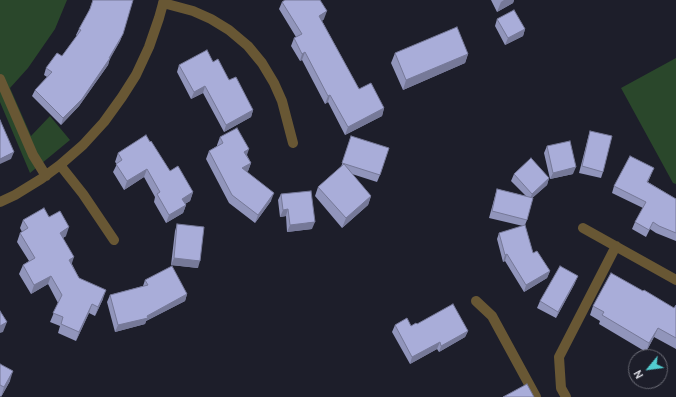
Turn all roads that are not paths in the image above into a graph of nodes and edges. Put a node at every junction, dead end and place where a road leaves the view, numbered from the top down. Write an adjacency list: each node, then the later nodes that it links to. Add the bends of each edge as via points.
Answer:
1 (163, 2): 3 (street, via 211,19 248,46 274,83 282,101); 4 (street, via 149,47 136,75 99,128)
2 (0, 80): 5 (street, via 33,155)
3 (293, 143)
4 (60, 165): 5 (street); 8 (street)
5 (46, 176): 6 (street)
6 (0, 202)
7 (583, 228): 9 (street)
8 (114, 240)
9 (616, 246): 10 (street); 13 (street, via 559,357 561,388)
10 (676, 280)
11 (476, 301): 12 (street, via 492,316)
12 (536, 397)
13 (566, 397)

